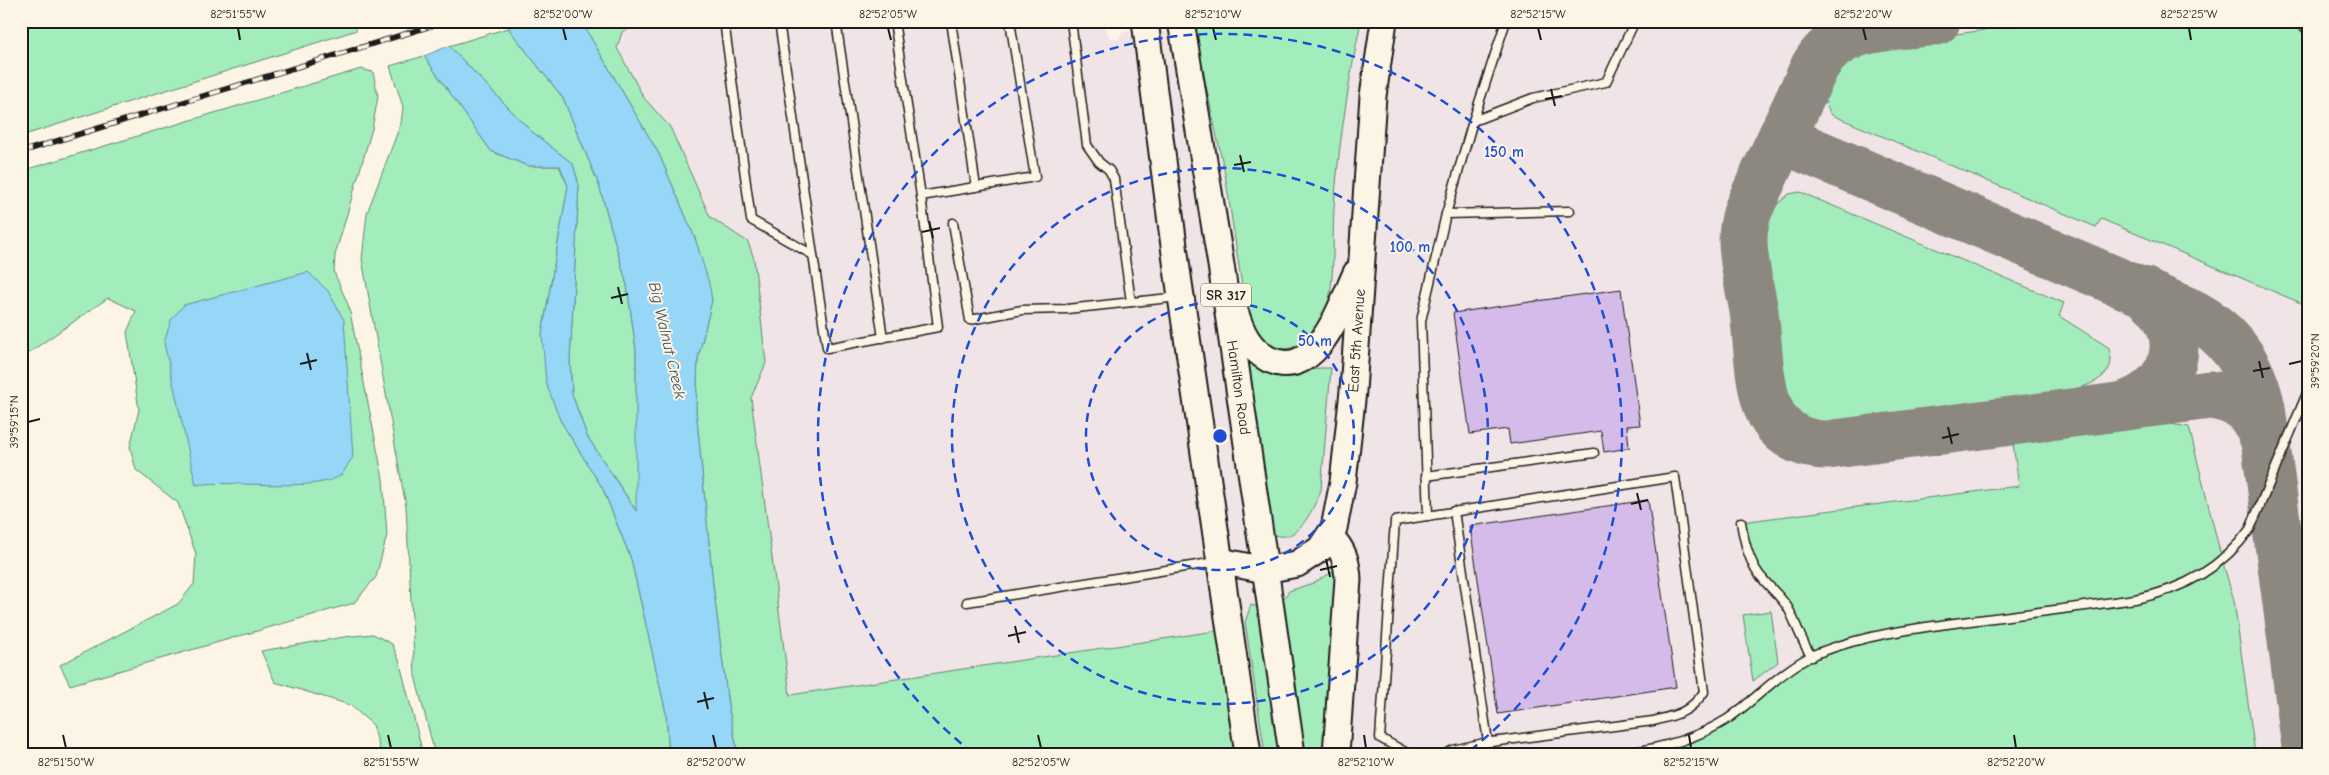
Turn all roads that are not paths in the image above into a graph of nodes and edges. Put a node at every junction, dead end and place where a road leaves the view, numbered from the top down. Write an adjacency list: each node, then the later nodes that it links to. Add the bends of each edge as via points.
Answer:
1 (724, 21): 21 (lane, via 751,220)
2 (779, 21): 21 (lane)
3 (836, 21): 26 (lane)
4 (894, 21): 17 (lane)
5 (951, 21): 16 (lane)
6 (1010, 21): 16 (lane, via 1035,177)
7 (1071, 21): 25 (lane, via 1087,146 1114,179)
8 (1145, 21): 24 (main road, SR 317)
9 (1181, 21): 23 (main road, Hamilton Road / SR 317)
10 (1384, 21): 22 (main road, East 5th Avenue, via 1373,96)
11 (1506, 21): 15 (lane)
12 (1635, 21): 15 (lane, via 1606,82 1533,98)
13 (2297, 21): 14 (lane)
14 (2308, 30)
15 (1473, 120): 19 (lane)
16 (976, 187): 17 (lane)
17 (921, 196): 26 (lane, via 938,328)
18 (1570, 210): 19 (lane)
19 (1446, 214): 29 (lane, via 1421,321)
20 (953, 223): 25 (lane, via 970,320 1022,310)
21 (813, 255): 26 (lane, via 827,348)
22 (1362, 260): 23 (main road, via 1323,341 1309,356 1286,362 1273,361 1262,355 1244,336); 33 (main road, East 5th Avenue, via 1348,434 1334,528)
23 (1221, 265): 35 (main road, Hamilton Road / SR 317)
24 (1181, 297): 25 (lane); 34 (main road, SR 317)
25 (1131, 302)
26 (883, 338)
27 (2308, 392): 37 (lane, via 2250,529 2218,563 2183,585 2135,599 1877,635)
28 (1594, 453): 29 (lane)
29 (1426, 476): 31 (lane)
30 (1454, 511): 31 (lane); 38 (lane); 38 (lane, via 1675,477 1704,692 1695,704 1678,715 1623,726)
31 (1428, 516): 42 (lane, via 1395,521 1380,738)
32 (1741, 522): 37 (lane, via 1752,562 1788,608 1802,643)
33 (1330, 536): 35 (main road, East 5th Avenue, via 1306,560); 41 (main road, via 1343,552 1348,579)
34 (1220, 562): 35 (main road, East 5th Avenue); 36 (lane); 39 (main road, SR 317)
35 (1265, 570): 40 (main road, Hamilton Road / SR 317)
36 (968, 602)
37 (1812, 657): 44 (lane, via 1725,720 1695,736)
38 (1488, 742): 43 (lane)
39 (1248, 754)
40 (1292, 754)
41 (1336, 754)
42 (1409, 754)
43 (1446, 754)
44 (1622, 754)

